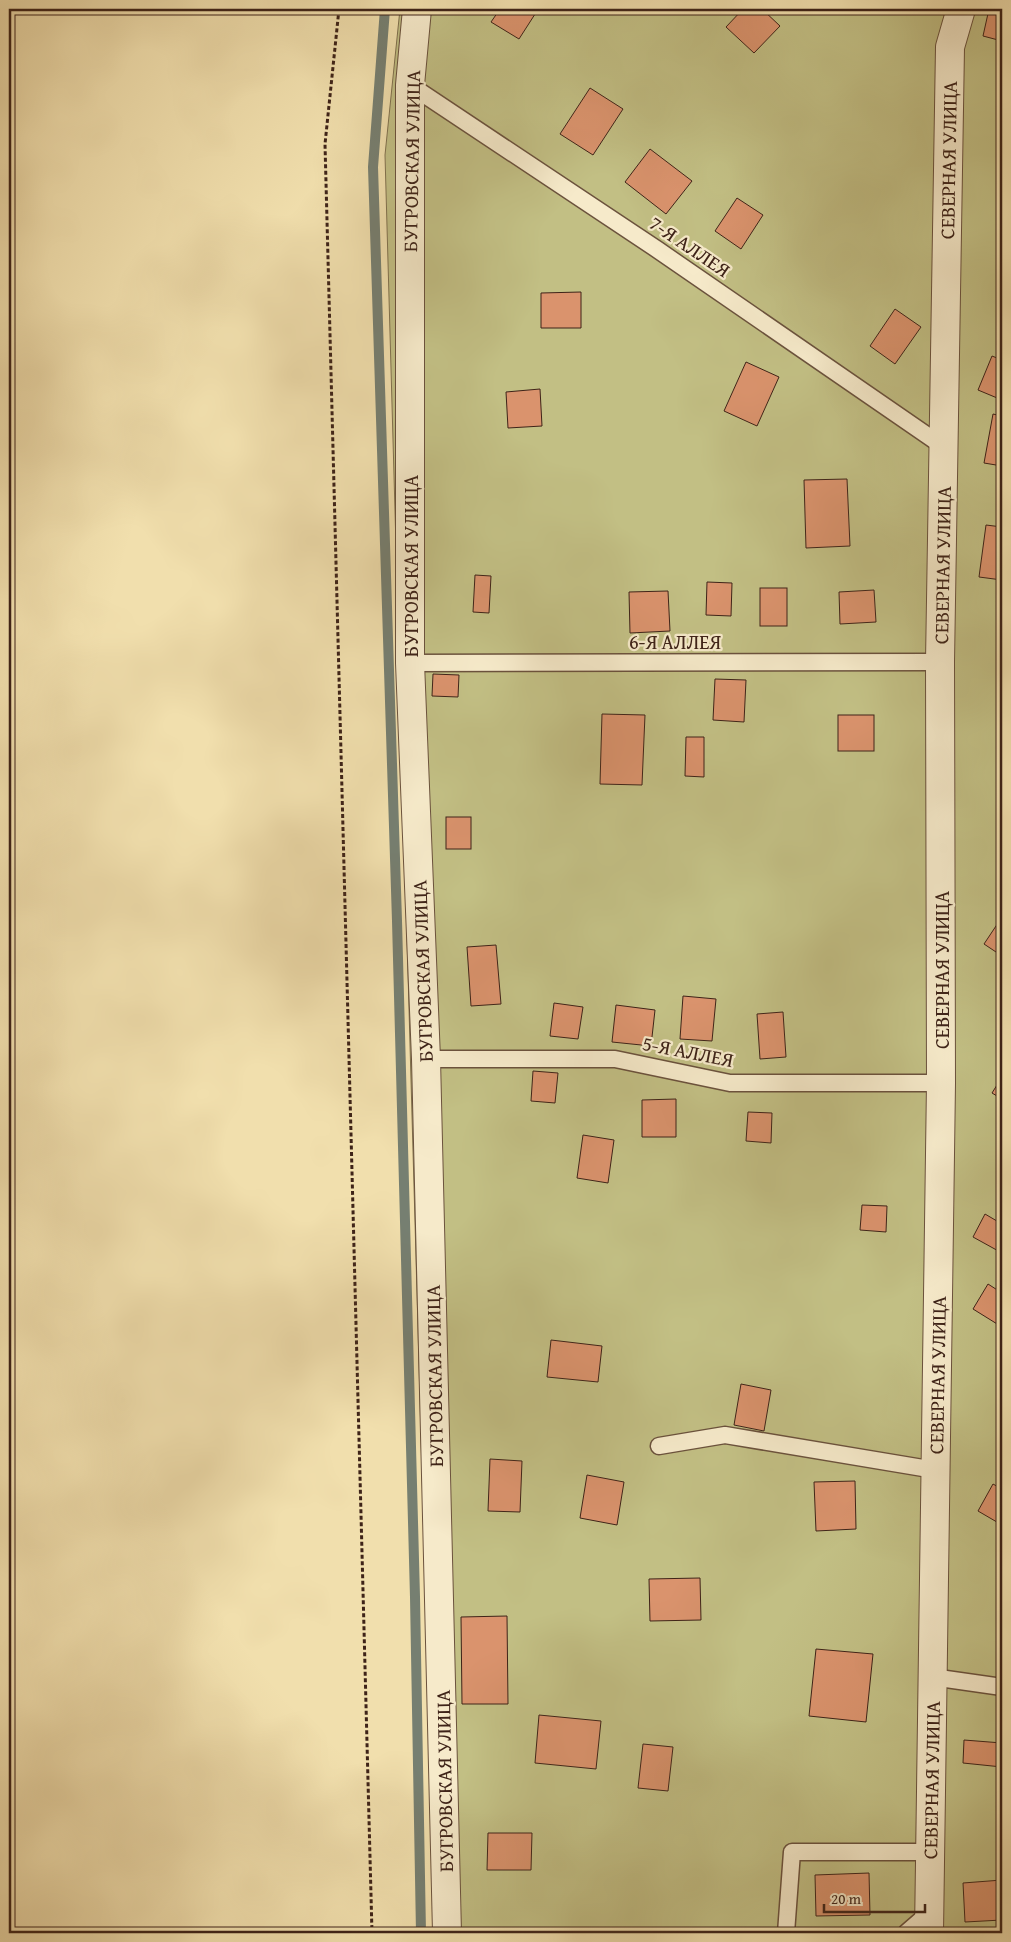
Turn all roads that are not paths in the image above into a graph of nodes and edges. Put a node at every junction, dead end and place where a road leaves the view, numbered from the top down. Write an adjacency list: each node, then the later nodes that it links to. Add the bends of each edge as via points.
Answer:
1 (417, 9): 3 (street, БУГРОВСКАЯ УЛИЦА)
2 (961, 9): 4 (street, СЕВЕРНАЯ УЛИЦА, via 950,47)
3 (410, 85): 4 (lane, 7-Я АЛЛЕЯ); 5 (street, БУГРОВСКАЯ УЛИЦА)
4 (944, 446): 6 (street, СЕВЕРНАЯ УЛИЦА)
5 (410, 662): 6 (lane, 6-Я АЛЛЕЯ); 7 (street, БУГРОВСКАЯ УЛИЦА)
6 (940, 662): 8 (street, СЕВЕРНАЯ УЛИЦА)
7 (426, 1059): 8 (lane, 5-Я АЛЛЕЯ, via 615,1059 730,1083); 15 (street, БУГРОВСКАЯ УЛИЦА)
8 (941, 1083): 10 (street, СЕВЕРНАЯ УЛИЦА)
9 (659, 1446): 10 (lane, via 725,1435)
10 (935, 1470): 11 (street, СЕВЕРНАЯ УЛИЦА)
11 (932, 1677): 12 (lane); 13 (street, СЕВЕРНАЯ УЛИЦА)
12 (1002, 1687)
13 (930, 1852): 14 (street, СЕВЕРНАЯ УЛИЦА); 16 (lane, via 792,1852)
14 (929, 1923): 17 (lane)
15 (447, 1933)
16 (786, 1933)
17 (906, 1933)

